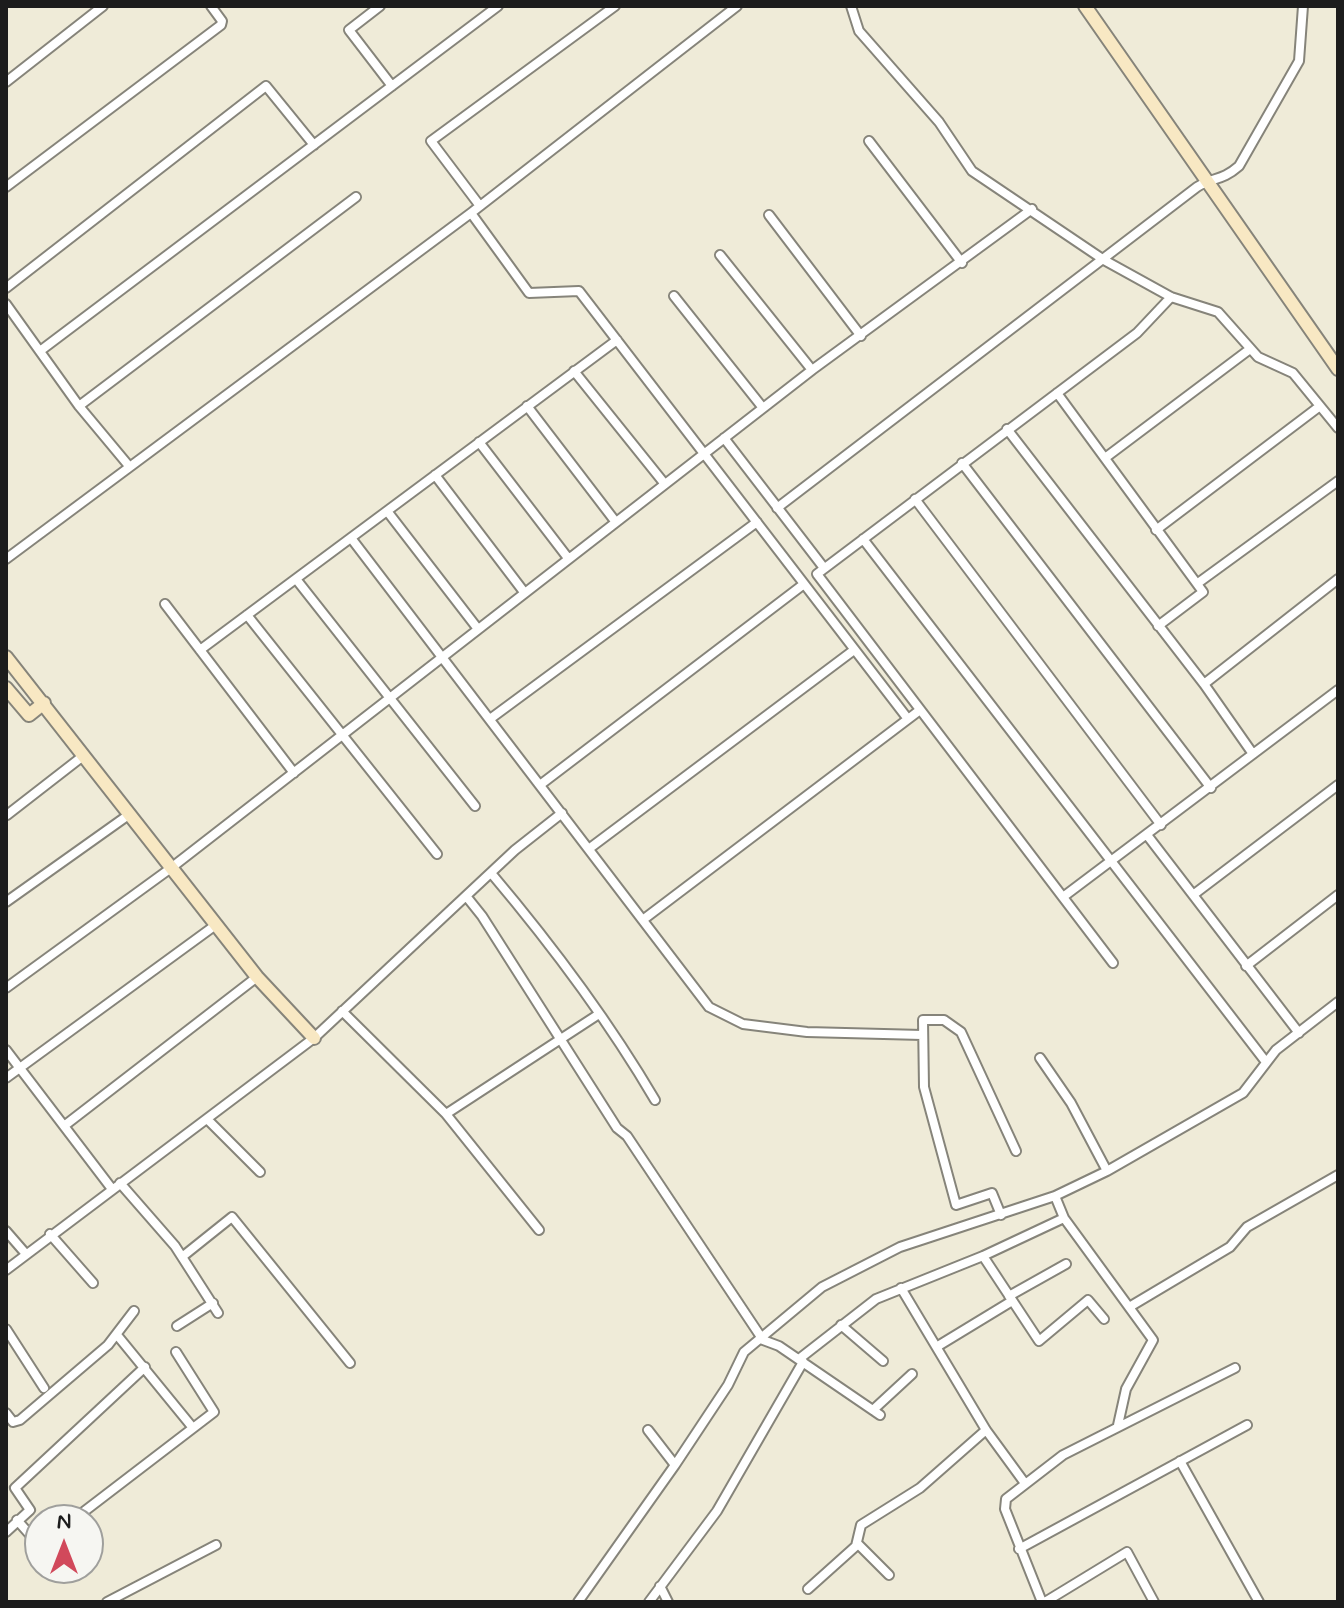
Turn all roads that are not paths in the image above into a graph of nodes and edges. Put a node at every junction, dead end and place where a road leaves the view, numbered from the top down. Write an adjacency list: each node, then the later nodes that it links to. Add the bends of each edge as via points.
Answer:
1 (103, 6): 10 (street)
2 (211, 6): 15 (street, via 221,25)
3 (380, 6): 11 (street, via 349,30)
4 (498, 6): 11 (street)
5 (615, 6): 17 (street, via 431,141)
6 (737, 6): 17 (street)
7 (851, 6): 18 (street, via 859,31 939,122 972,171)
8 (1085, 6): 14 (street)
9 (1303, 6): 14 (street, via 1299,61 1264,127 1239,166 1224,179)
10 (6, 82)
11 (392, 86): 13 (street)
12 (869, 141): 23 (street)
13 (314, 145): 24 (street, via 266,86); 31 (street)
14 (1202, 184): 22 (street); 32 (street)
15 (6, 187)
16 (356, 197): 36 (street)
17 (480, 206): 19 (street)
18 (1032, 209): 22 (street); 23 (street)
19 (471, 213): 29 (street, via 529,293 579,291); 47 (street)
20 (769, 215): 28 (street)
21 (720, 255): 33 (street)
22 (1104, 260): 26 (street); 52 (street)
23 (962, 263): 28 (street)
24 (6, 288)
25 (674, 296): 39 (street)
26 (1171, 297): 30 (street, via 1218,312); 35 (street, via 1137,333)
27 (6, 304): 31 (street)
28 (861, 336): 33 (street)
29 (617, 340): 34 (street); 44 (street)
30 (1250, 349): 38 (street, via 1293,373); 45 (street)
31 (40, 351): 36 (street)
32 (1338, 369)
33 (812, 370): 39 (street)
34 (574, 371): 37 (street); 50 (street)
35 (1057, 393): 41 (street); 45 (street)
36 (79, 406): 47 (street)
37 (527, 406): 43 (street); 54 (street)
38 (1320, 406): 40 (street); 56 (street)
39 (763, 408): 42 (street)
40 (1338, 428)
41 (1007, 429): 46 (street); 69 (street)
42 (724, 438): 44 (street); 52 (street)
43 (479, 442): 48 (street); 59 (street)
44 (704, 453): 50 (street); 55 (street)
45 (1105, 458): 56 (street)
46 (962, 463): 51 (street); 89 (street)
47 (129, 466): 60 (street)
48 (435, 475): 53 (street); 66 (street)
49 (1338, 481): 64 (street)
50 (664, 483): 54 (street)
51 (915, 499): 58 (street); 94 (street)
52 (777, 508): 61 (street)
53 (387, 511): 57 (street); 70 (street)
54 (615, 521): 59 (street)
55 (757, 522): 65 (street); 81 (street)
56 (1156, 530): 64 (street)
57 (351, 538): 62 (street); 74 (street)
58 (863, 539): 61 (street); 98 (street)
59 (568, 558): 66 (street)
60 (6, 559)
61 (824, 568): 80 (street, via 818,577)
62 (296, 579): 68 (street); 78 (street)
63 (1338, 579): 75 (street)
64 (1198, 583): 69 (street, via 1203,592)
65 (804, 584): 72 (street); 87 (street)
66 (524, 592): 70 (street)
67 (165, 604): 71 (street)
68 (247, 615): 71 (street); 83 (street)
69 (1158, 626): 75 (street)
70 (478, 629): 74 (street)
71 (200, 650): 86 (street)
72 (854, 650): 82 (street); 96 (street)
73 (6, 657): 79 (street)
74 (441, 657): 78 (street); 81 (street)
75 (1204, 684): 84 (street)
76 (6, 688): 79 (street, via 29,715)
77 (1338, 690): 84 (street)
78 (390, 697): 83 (street); 90 (street)
79 (44, 703): 85 (street)
80 (920, 710): 82 (street); 104 (street)
81 (490, 719): 87 (street)
82 (908, 719): 106 (street)
83 (342, 735): 86 (street); 97 (street)
84 (1253, 754): 89 (street)
85 (83, 756): 92 (street); 93 (street)
86 (294, 773): 99 (street)
87 (540, 785): 91 (street)
88 (1338, 785): 101 (street)
89 (1211, 788): 94 (street)
90 (475, 806)
91 (562, 813): 96 (street); 100 (street)
92 (7, 815)
93 (127, 816): 99 (street); 105 (street)
94 (1161, 825): 95 (street)
95 (1147, 835): 98 (street); 101 (street)
96 (590, 848): 106 (street)
97 (437, 854)
98 (1110, 861): 104 (street); 121 (street)
99 (171, 868): 107 (street); 111 (street)
100 (491, 873): 103 (street); 114 (street)
101 (1193, 895): 109 (street)
102 (1338, 895): 109 (street)
103 (466, 896): 113 (street); 118 (street)
104 (1063, 897): 108 (street)
105 (6, 902)
106 (644, 919): 116 (street, via 709,1007 743,1024 807,1032)
107 (217, 924): 110 (street); 122 (street)
108 (1113, 963)
109 (1246, 966): 115 (street)
110 (257, 977): 117 (street); 127 (street)
111 (6, 988)
112 (1338, 1002): 115 (street)
113 (342, 1011): 117 (street); 125 (street)
114 (599, 1014): 118 (street); 124 (street)
115 (1299, 1033): 121 (street)
116 (922, 1035): 128 (street, via 923,1020 932,1017 961,1032); 134 (street, via 927,1104 956,1205 992,1193)
117 (314, 1038): 126 (street)
118 (560, 1040): 125 (street); 156 (street)
119 (6, 1050): 122 (street)
120 (1040, 1058): 129 (street)
121 (1266, 1062): 129 (street, via 1251,1085 1229,1102)
122 (20, 1068): 123 (street); 127 (street)
123 (6, 1078)
124 (655, 1100)
125 (446, 1114): 136 (street)
126 (207, 1119): 130 (street); 132 (street)
127 (64, 1126): 132 (street)
128 (1016, 1151)
129 (1107, 1171): 133 (street)
130 (260, 1172)
131 (1338, 1175): 148 (street, via 1247,1227 1230,1247)
132 (116, 1186): 138 (street); 141 (street)
133 (1055, 1196): 134 (street); 135 (street)
134 (1001, 1215): 156 (street, via 863,1263 822,1287)
135 (1064, 1218): 140 (street); 148 (street)
136 (539, 1230)
137 (6, 1231): 139 (street)
138 (50, 1234): 139 (street); 144 (street)
139 (26, 1254): 143 (street)
140 (983, 1256): 145 (street); 146 (street)
141 (182, 1257): 147 (street); 161 (street, via 232,1217)
142 (1066, 1264): 146 (street)
143 (6, 1270)
144 (93, 1283)
145 (901, 1288): 152 (street); 157 (street)
146 (1010, 1298): 151 (street, via 1039,1341 1087,1301); 157 (street)
147 (213, 1303): 150 (street); 153 (street)
148 (1131, 1306): 167 (street, via 1153,1340 1126,1389)
149 (134, 1311): 155 (street)
150 (218, 1313)
151 (1104, 1319)
152 (841, 1325): 159 (street); 160 (street)
153 (177, 1326)
154 (6, 1329): 165 (street)
155 (117, 1335): 162 (street); 166 (street, via 16,1423)
156 (763, 1340): 159 (street); 173 (street, via 744,1352)
157 (938, 1346): 171 (street)
158 (176, 1352): 169 (street, via 215,1410)
159 (801, 1360): 164 (street, via 876,1412); 181 (street, via 717,1511)
160 (883, 1361)
161 (350, 1363)
162 (145, 1367): 169 (street); 176 (street, via 15,1488 30,1508)
163 (1235, 1368): 167 (street)
164 (912, 1374)
165 (44, 1388)
166 (6, 1413)
167 (1118, 1425): 174 (street)
168 (1247, 1425): 172 (street)
169 (193, 1428): 175 (street)
170 (648, 1430): 173 (street)
171 (986, 1430): 174 (street); 177 (street, via 920,1488 861,1525)
172 (1180, 1461): 179 (street); 189 (street)
173 (675, 1465): 184 (street)
174 (1024, 1482): 179 (street, via 1006,1499 1005,1509)
175 (94, 1504)
176 (10, 1524)
177 (857, 1543): 180 (street); 182 (street)
178 (216, 1545): 183 (street)
179 (1019, 1549): 187 (street)
180 (889, 1575)
181 (660, 1586): 185 (street); 186 (street)
182 (808, 1589)
183 (107, 1602)
184 (578, 1602)
185 (649, 1602)
186 (668, 1602)
187 (1044, 1602): 188 (street, via 1127,1552)
188 (1154, 1602)
189 (1259, 1602)

